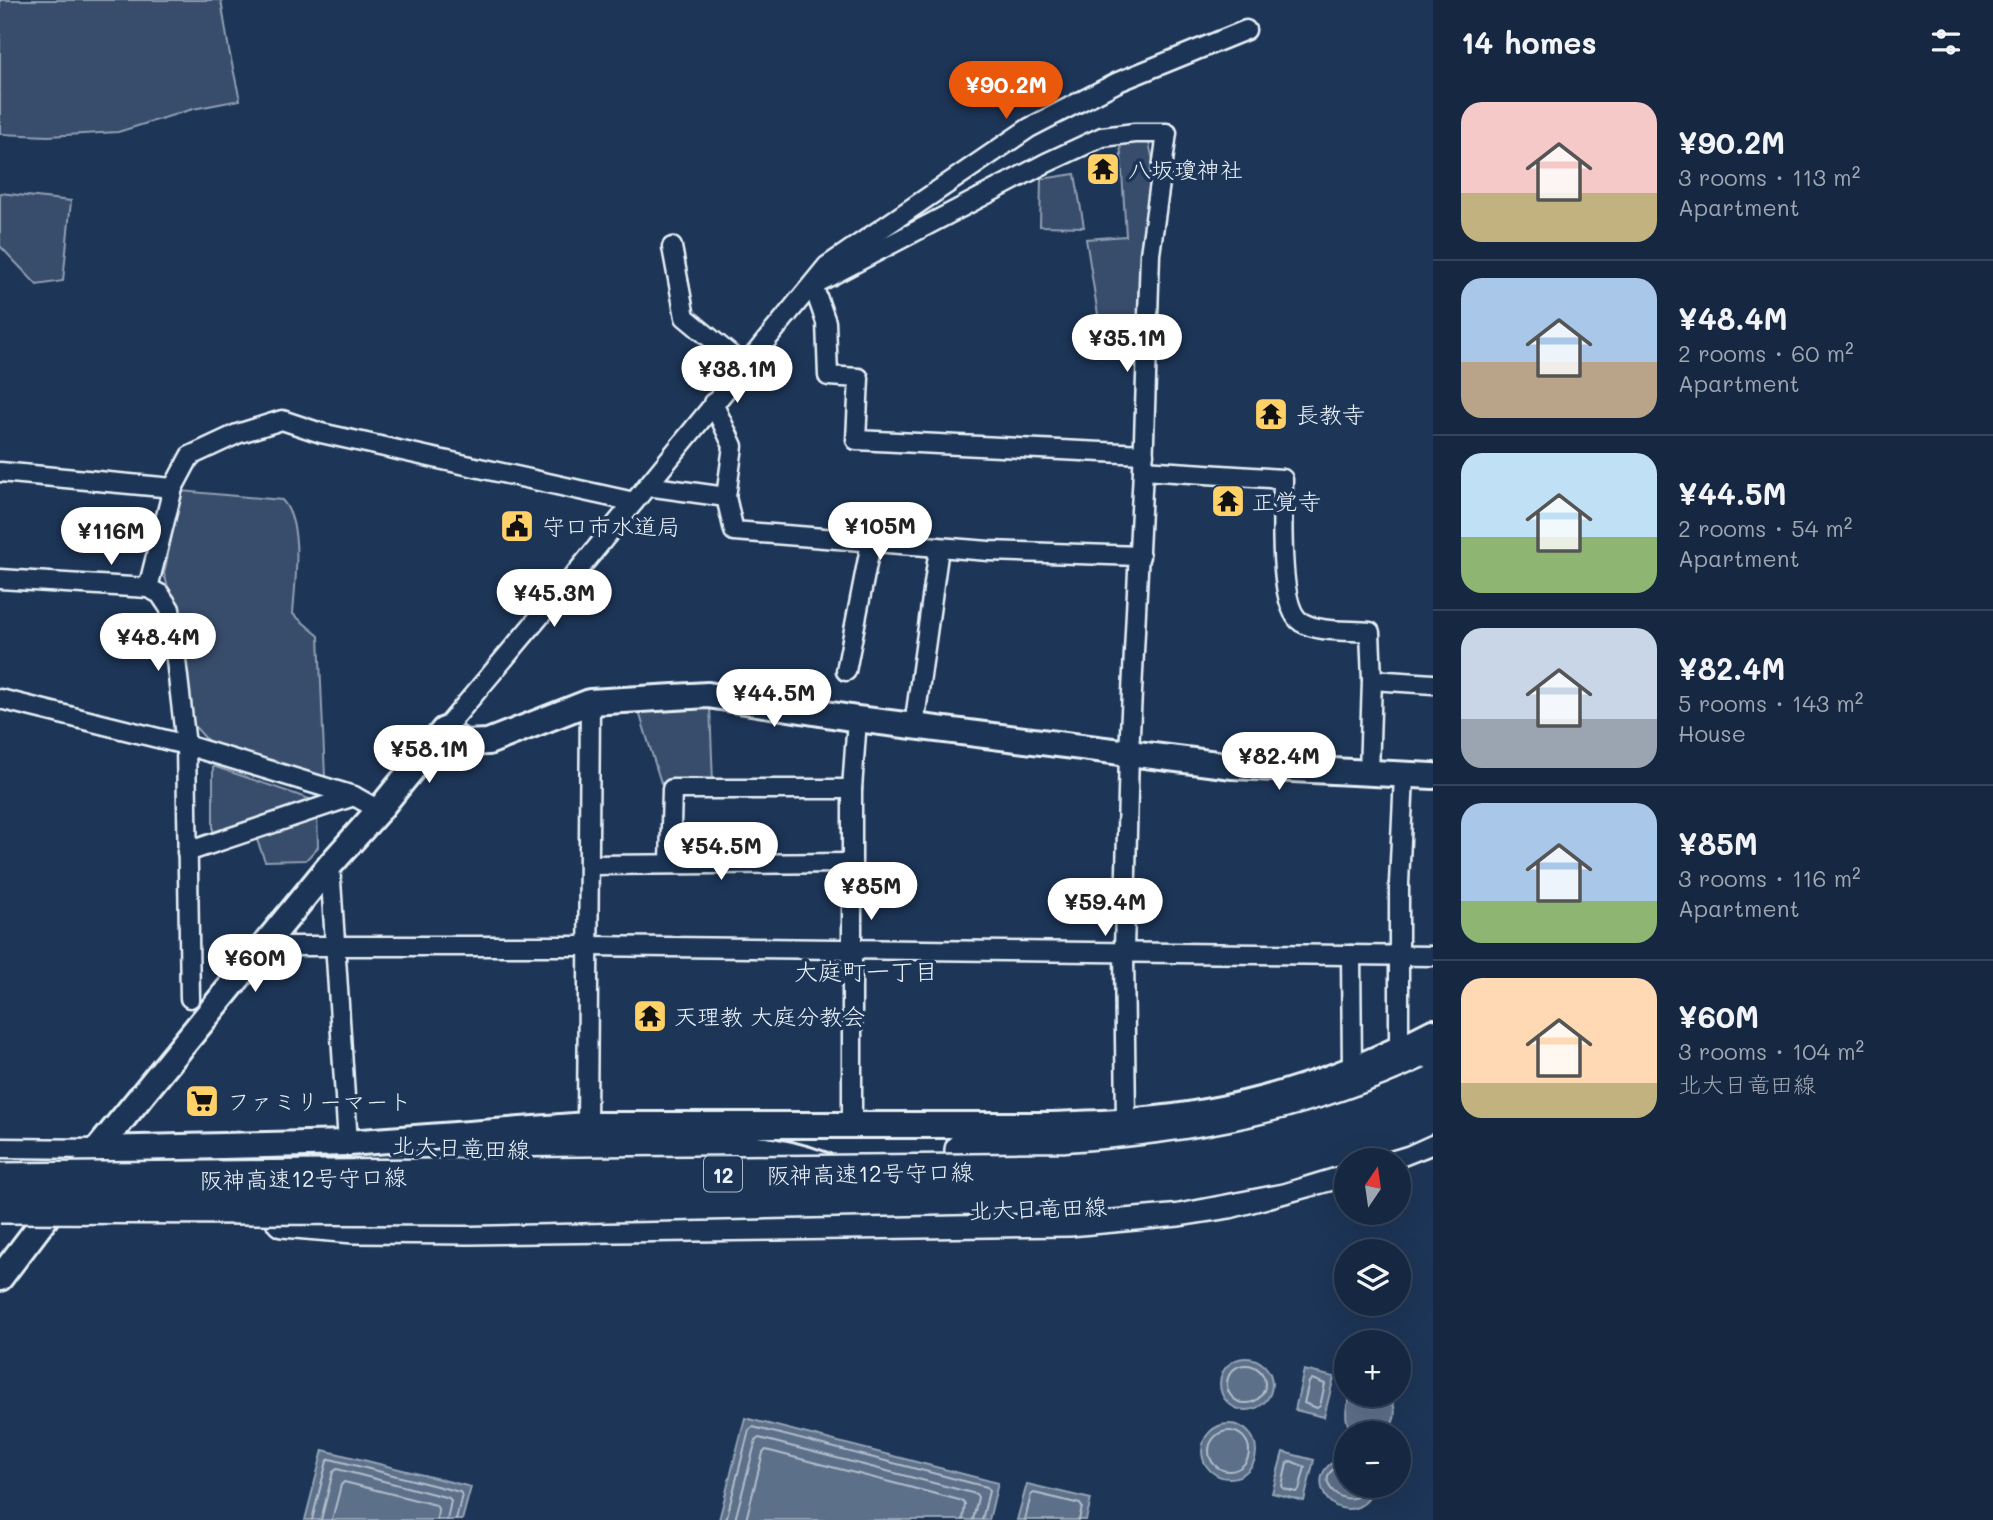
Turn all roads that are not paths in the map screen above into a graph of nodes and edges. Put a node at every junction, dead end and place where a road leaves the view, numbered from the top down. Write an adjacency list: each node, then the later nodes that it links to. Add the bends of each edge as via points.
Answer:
1 (1246, 30): 3 (street, via 1118,82 1029,128 827,266)
2 (672, 247): 4 (street, via 685,317)
3 (813, 285): 4 (street); 6 (street, via 825,322 828,376 859,378 856,440); 6 (street, via 1102,137 1167,133 1150,254)
4 (744, 366): 5 (street)
5 (713, 403): 8 (street); 10 (street, via 733,446)
6 (1144, 462): 14 (street); 18 (street, via 1283,479 1283,559 1290,609 1297,620 1312,627 1370,632)
7 (0, 471): 9 (street)
8 (647, 486): 10 (street); 11 (street)
9 (173, 488): 11 (street, via 190,456 282,419 321,433); 16 (street)
10 (726, 497): 12 (street, via 734,531)
11 (634, 502): 24 (street)
12 (871, 542): 13 (street); 17 (street)
13 (939, 548): 14 (street); 23 (street)
14 (1140, 556): 26 (street)
15 (0, 579): 16 (street)
16 (148, 588): 25 (street, via 160,594 170,609)
17 (846, 671)
18 (1372, 680): 19 (street); 27 (street)
19 (1433, 684)
20 (0, 699): 25 (street)
21 (590, 702): 22 (main road, via 708,695); 24 (main road, via 488,742 464,743); 37 (street)
22 (856, 719): 23 (main road); 30 (street)
23 (914, 726): 26 (main road)
24 (444, 730): 32 (main road)
25 (186, 745): 31 (street); 33 (street)
26 (1129, 753): 27 (main road, via 1233,766); 42 (street)
27 (1369, 774): 28 (main road)
28 (1404, 776): 29 (main road); 44 (street)
29 (1433, 776)
30 (852, 789): 34 (street, via 672,789); 35 (street)
31 (354, 796): 32 (street); 33 (street)
32 (379, 810): 36 (main road)
33 (187, 852): 46 (street)
34 (670, 863): 35 (street); 37 (street)
35 (851, 863): 41 (street)
36 (330, 865): 38 (main road); 40 (street)
37 (590, 865): 39 (street)
38 (265, 946): 40 (street); 61 (main road)
39 (587, 946): 40 (street); 41 (street); 55 (street)
40 (337, 947): 58 (street)
41 (852, 948): 42 (street); 54 (street)
42 (1124, 951): 43 (street); 53 (street)
43 (1351, 956): 44 (street); 50 (street)
44 (1400, 956): 45 (street); 48 (street)
45 (1433, 956)
46 (190, 998)
47 (1433, 1032): 48 (main road, 北大日竜田線)
48 (1399, 1049): 50 (main road, 北大日竜田線)
49 (1433, 1054): 63 (highway, bridge, via 1331,1098 1241,1124 1168,1137 1067,1147 790,1155)
50 (1352, 1069): 53 (main road, 北大日竜田線, via 1280,1094 1205,1112)
51 (1433, 1084): 63 (highway, 阪神高速12号守口線 / 12, bridge, via 1371,1110 1272,1141 1171,1161 1067,1170)
52 (1433, 1115): 66 (highway, 阪神高速12号守口線, bridge, via 1278,1166 1121,1192 485,1208)
53 (1126, 1122): 54 (main road, 北大日竜田線)
54 (852, 1124): 55 (main road, 北大日竜田線)
55 (587, 1125): 58 (main road, 北大日竜田線)
56 (1433, 1125): 58 (main road, 北大日竜田線, via 1377,1150 1282,1180 1179,1200 995,1214 908,1200 808,1159 760,1148 712,1144 528,1150)
57 (1433, 1136): 60 (highway)
58 (348, 1143): 61 (main road, 北大日竜田線)
59 (0, 1148): 61 (street)
60 (1402, 1148)
61 (97, 1149): 68 (main road)
62 (1334, 1172): 66 (highway, bridge, via 1229,1201 1069,1219 354,1226)
63 (620, 1175): 64 (highway, 阪神高速12号守口線 / 12, bridge)
64 (0, 1181)
65 (0, 1206): 66 (highway, 阪神高速12号守口線, bridge)
66 (155, 1208)
67 (0, 1222): 68 (street)
68 (40, 1222): 69 (main road)
69 (0, 1278)

